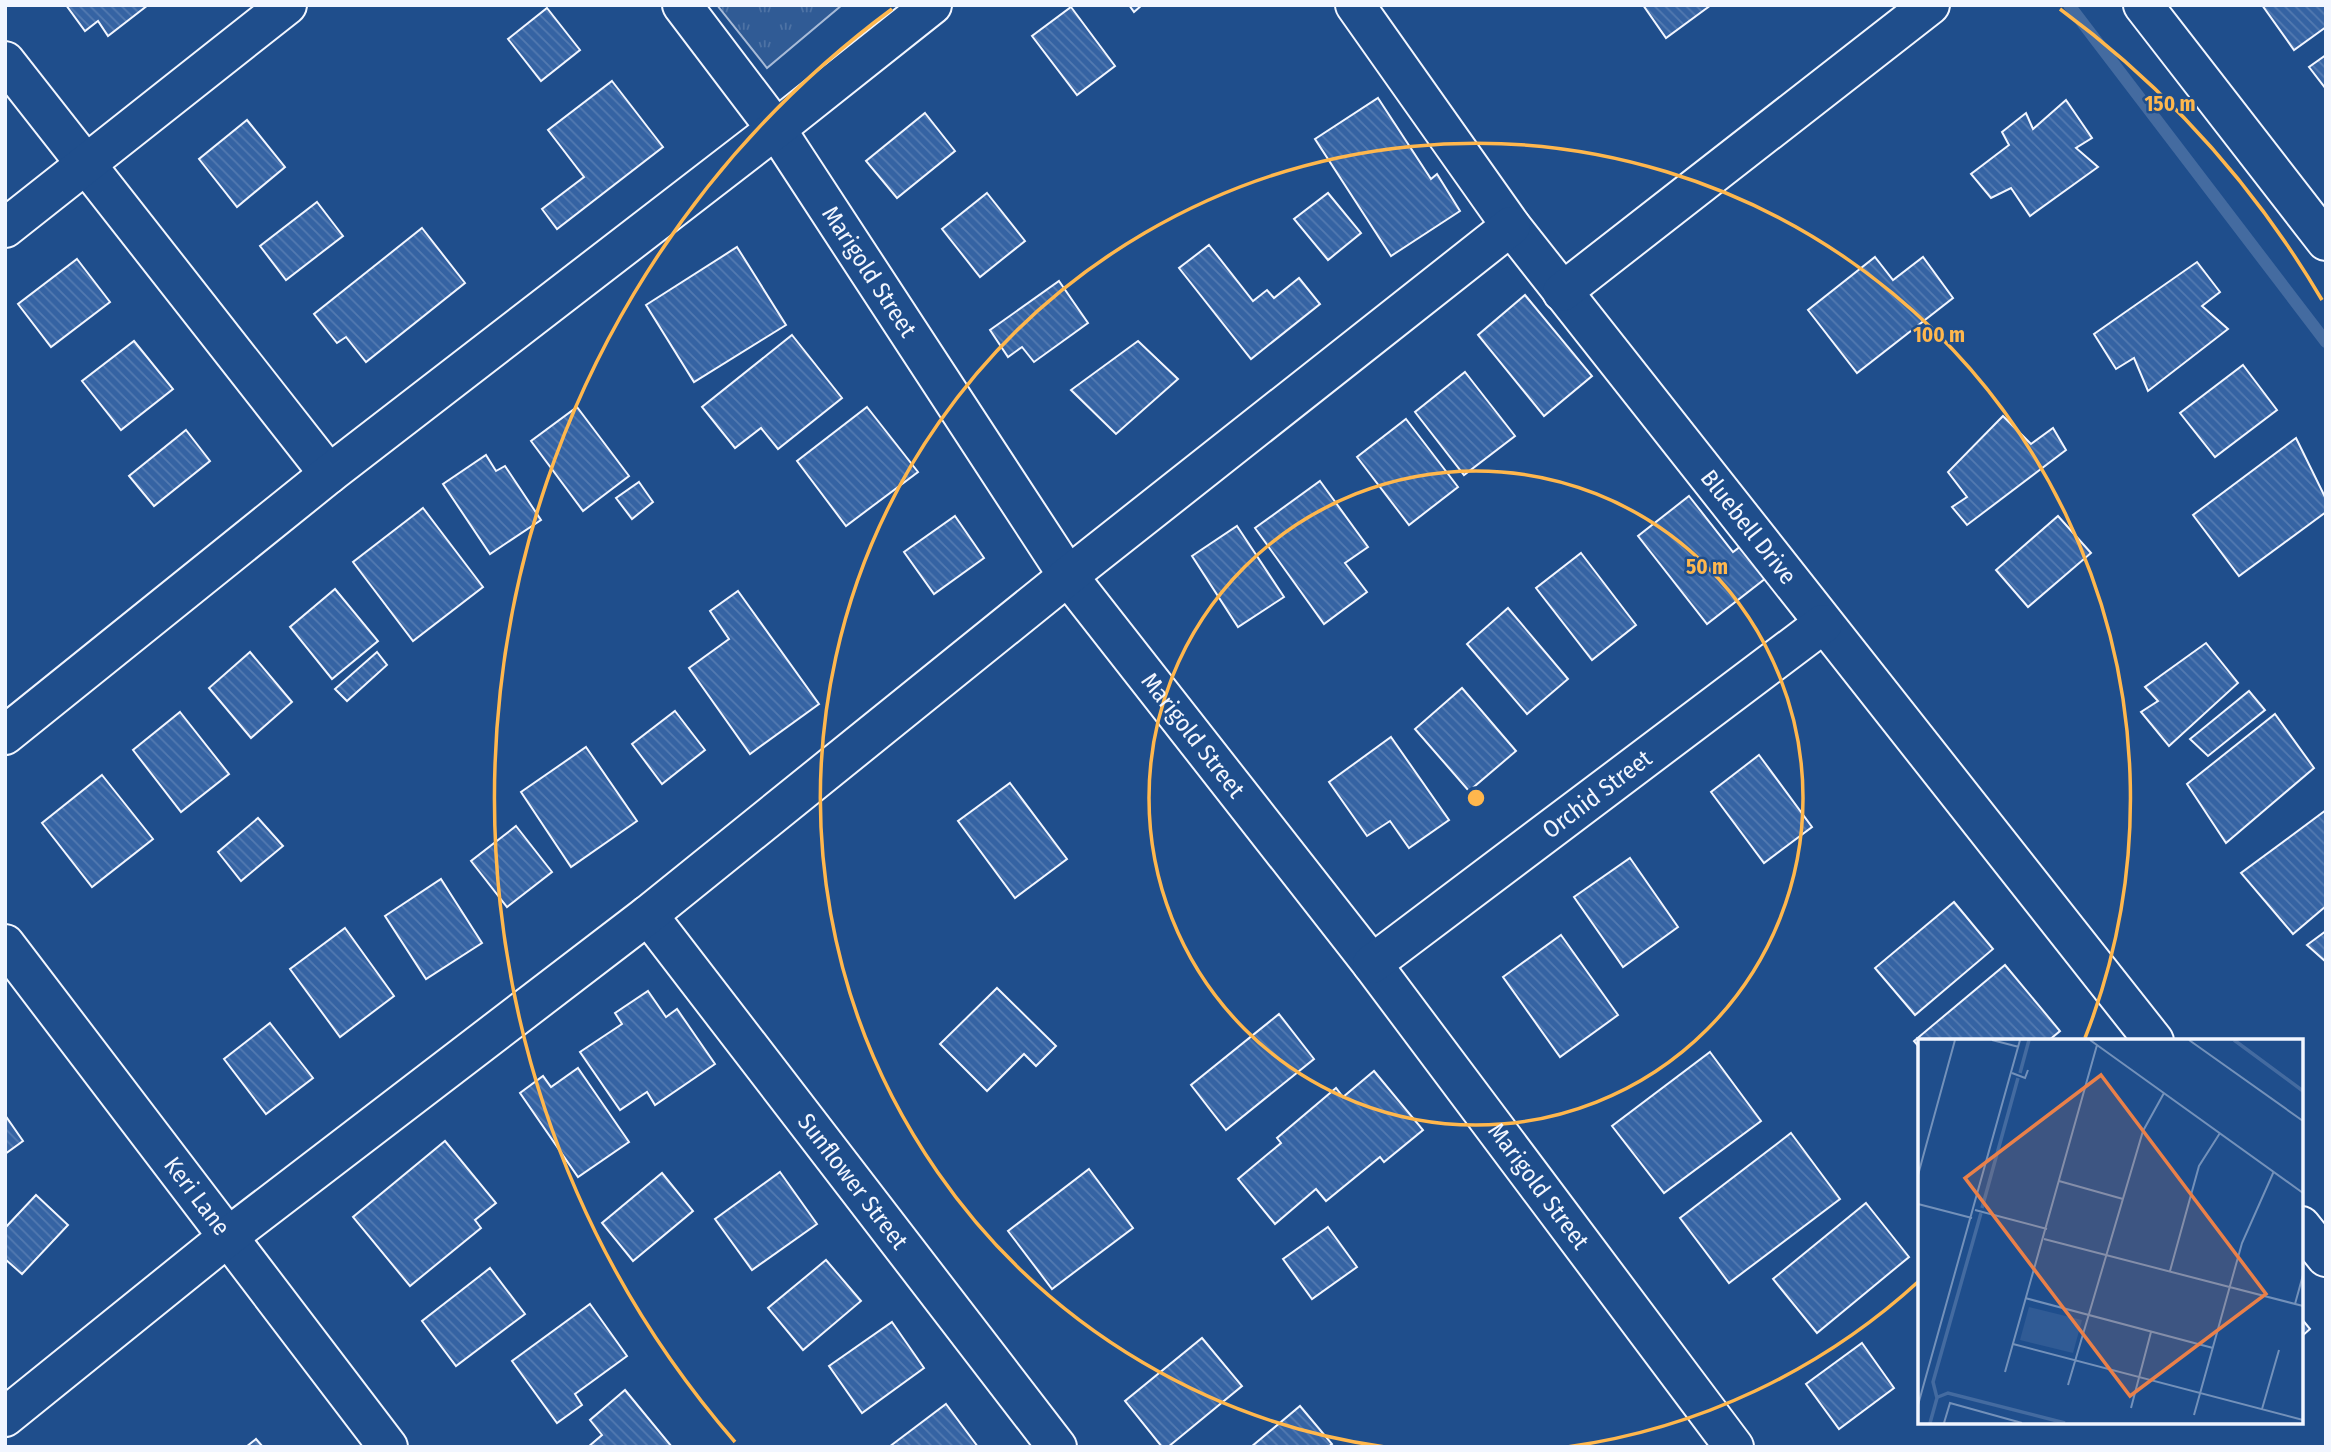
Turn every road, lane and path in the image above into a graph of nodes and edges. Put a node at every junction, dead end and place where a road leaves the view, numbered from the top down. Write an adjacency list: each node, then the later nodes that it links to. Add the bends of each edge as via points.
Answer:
1 (287, 5): 9 (street)
2 (682, 5): 8 (street, Marigold Street)
3 (932, 5): 8 (street)
4 (1355, 5): 10 (street, Bluebell Drive)
5 (1930, 5): 13 (street)
6 (2143, 5): 12 (street)
7 (5, 61): 9 (street)
8 (776, 129): 14 (street); 15 (street, Marigold Street)
9 (86, 165): 11 (street); 14 (street)
10 (1511, 226): 13 (street, Bluebell Drive); 15 (street)
11 (5, 228)
12 (2326, 241)
13 (1562, 292): 16 (street, Bluebell Drive)
14 (329, 474): 17 (street)
15 (1068, 576): 18 (street); 20 (street, Marigold Street)
16 (1824, 624): 20 (street, Orchid Street); 21 (street, Bluebell Drive)
17 (5, 735)
18 (648, 915): 23 (street); 27 (street, Sunflower Street)
19 (5, 944): 23 (street, Keri Lane)
20 (1372, 964): 28 (street, Marigold Street)
21 (2152, 1039)
22 (2303, 1228): 24 (street)
23 (229, 1236): 25 (street); 26 (street, Keri Lane)
24 (2326, 1257)
25 (5, 1417)
26 (388, 1447)
27 (1057, 1447)
28 (1734, 1447)

